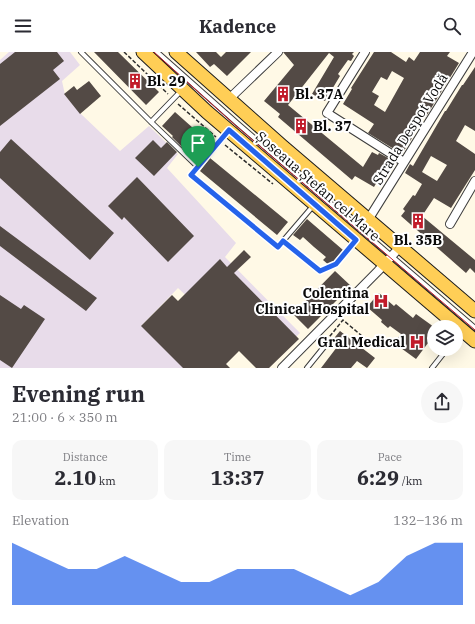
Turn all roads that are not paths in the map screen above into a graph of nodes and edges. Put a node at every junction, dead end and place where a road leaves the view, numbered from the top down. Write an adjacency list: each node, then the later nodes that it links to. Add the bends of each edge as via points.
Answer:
1 (81, 52): 10 (lane)
2 (143, 52): 8 (main road, Șoseaua Ștefan cel Mare)
3 (157, 52): 20 (lane, Șoseaua Ștefan cel Mare)
4 (176, 52): 9 (main road, Șoseaua Ștefan cel Mare)
5 (278, 52): 9 (street)
6 (364, 52): 12 (street, via 327,113)
7 (473, 52): 12 (street, Strada Despot Vodă)
8 (177, 94): 10 (lane); 11 (main road, Șoseaua Ștefan cel Mare)
9 (229, 99): 16 (main road, Șoseaua Ștefan cel Mare)
10 (151, 122): 13 (lane)
11 (229, 130): 13 (lane); 15 (main road, Șoseaua Ștefan cel Mare)
12 (404, 162): 16 (street, Strada Despot Vodă)
13 (198, 167): 19 (lane, via 191,175 278,247)
14 (475, 181): 17 (street)
15 (314, 205): 18 (main road, Șoseaua Ștefan cel Mare); 19 (lane)
16 (368, 220): 20 (main road, Șoseaua Ștefan cel Mare)
17 (450, 224)
18 (356, 240): 20 (main road, Șoseaua Ștefan cel Mare); 21 (lane)
19 (283, 241): 22 (lane)
20 (392, 256): 23 (main road, Șoseaua Ștefan cel Mare); 24 (lane, Șoseaua Ștefan cel Mare); 25 (main road, Șoseaua Ștefan cel Mare, via 460,332); 28 (street)
21 (336, 264)
22 (320, 271)
23 (475, 311)
24 (475, 328)
25 (475, 341)
26 (324, 347): 29 (lane)
27 (441, 356): 30 (lane)
28 (282, 368)
29 (306, 368)
30 (432, 368)

